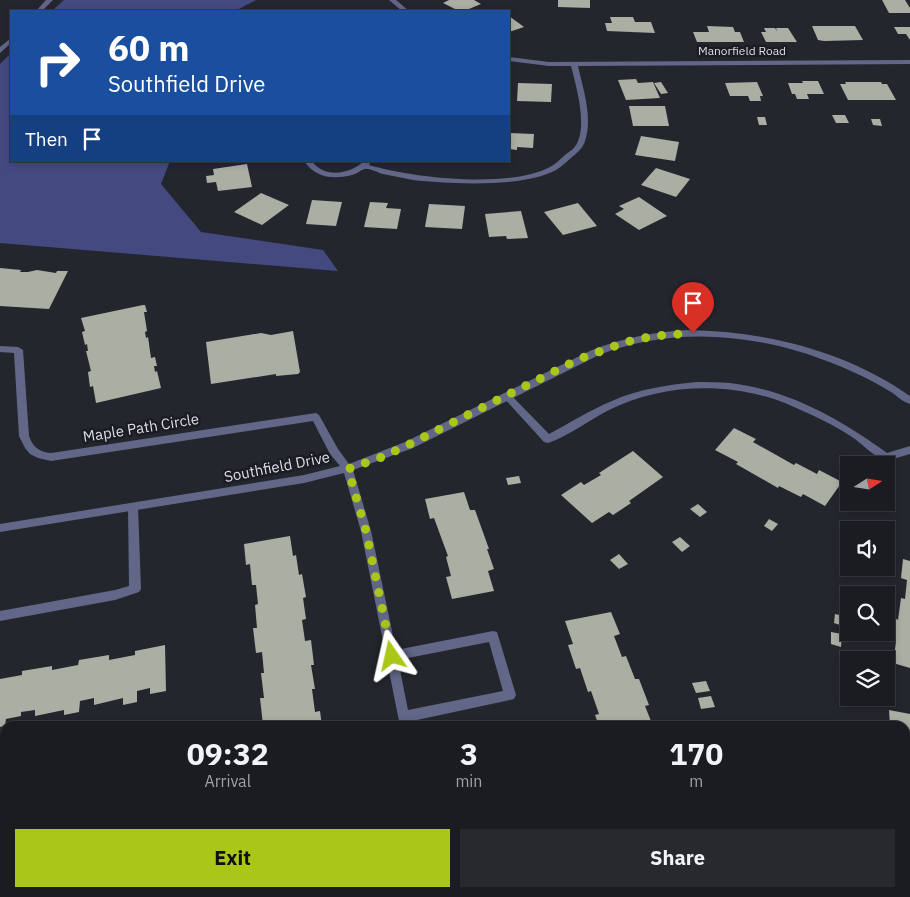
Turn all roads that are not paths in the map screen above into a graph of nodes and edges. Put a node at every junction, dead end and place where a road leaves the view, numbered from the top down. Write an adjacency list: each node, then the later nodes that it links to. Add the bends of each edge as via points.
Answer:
1 (50, 0): 3 (street)
2 (392, 0): 4 (street)
3 (40, 10)
4 (405, 10)
5 (10, 41): 6 (street)
6 (0, 51)
7 (510, 59): 9 (street, Manorfield Road)
8 (910, 62): 9 (street, Manorfield Road)
9 (574, 64): 11 (street, via 584,132 580,145 551,169 528,176 488,181 402,177)
10 (309, 162): 11 (street, via 317,171 328,174 348,173)
11 (367, 164)
12 (0, 349): 16 (street, Maple Path Circle, via 18,350 24,436 27,445 42,456 61,456 316,417)
13 (507, 396): 14 (street, Southfield Drive, via 607,348 654,336 693,333 748,336 811,352 849,366); 15 (street, via 548,440 607,407 648,392 686,386 726,386 766,392 810,408 852,432 886,458); 16 (street, Southfield Drive, via 382,457)
14 (910, 400)
15 (910, 450)
16 (348, 469): 17 (street, Southfield Drive, via 304,480); 20 (street, via 366,531)
17 (133, 507): 18 (street, Southfield Drive); 19 (street, via 135,589)
18 (0, 528)
19 (0, 616)
20 (392, 656): 20 (street, via 493,636 510,695 403,717)

